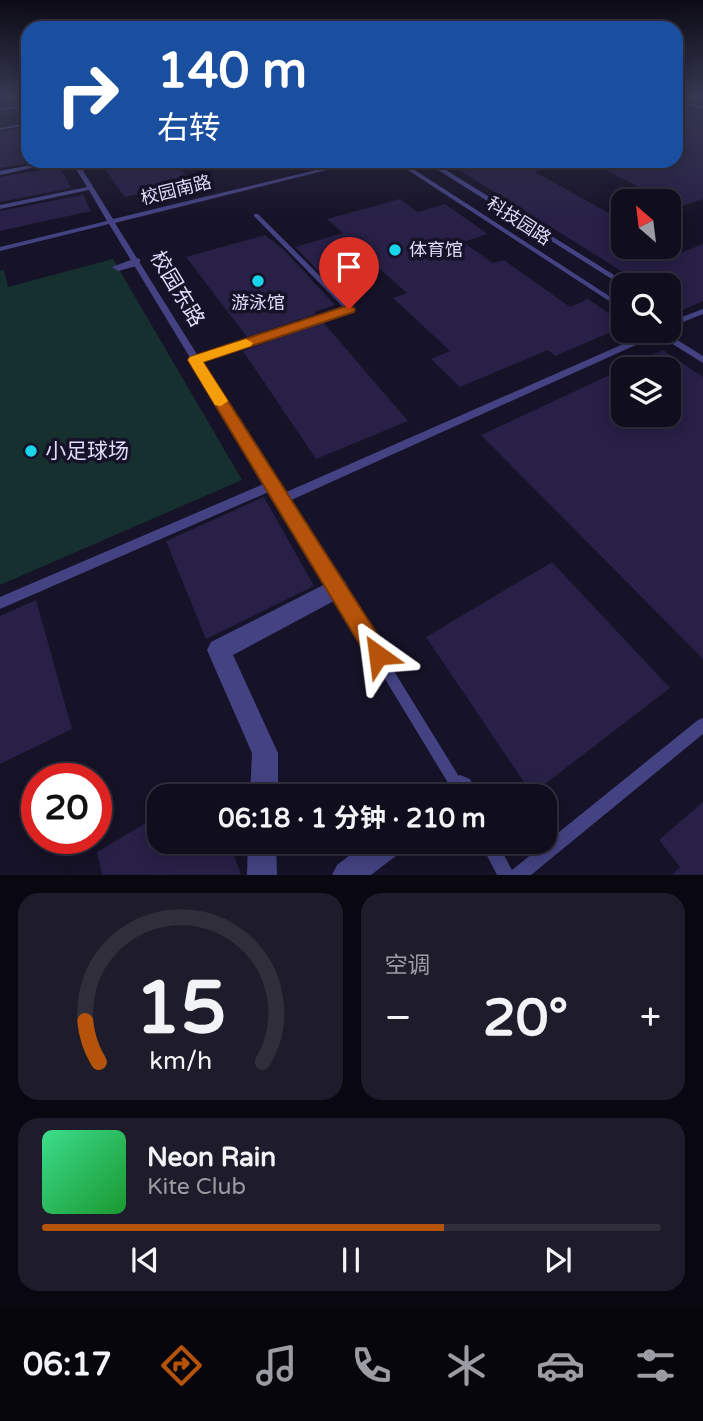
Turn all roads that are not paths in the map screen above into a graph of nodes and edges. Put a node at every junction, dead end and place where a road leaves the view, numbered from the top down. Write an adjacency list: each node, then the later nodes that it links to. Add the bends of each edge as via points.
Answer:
1 (25, 168): 6 (lane)
2 (78, 168): 7 (lane, 校园东路)
3 (332, 168): 10 (lane, 校园南路)
4 (408, 168): 15 (lane, 科技园路)
5 (440, 168): 14 (lane)
6 (0, 173)
7 (91, 188): 8 (lane); 10 (lane, 校园东路)
8 (0, 208)
9 (256, 215): 20 (lane, via 349,309)
10 (112, 222): 11 (lane, 校园南路); 12 (lane, 校园东路)
11 (0, 249)
12 (136, 262): 13 (street); 20 (lane, 校园东路)
13 (118, 267)
14 (611, 276)
15 (611, 300)
16 (703, 311): 17 (lane)
17 (681, 320)
18 (631, 343): 23 (lane)
19 (677, 343): 21 (lane)
20 (195, 360): 22 (lane, 校园东路)
21 (703, 360)
22 (273, 485): 23 (lane, 校园东路); 25 (lane)
23 (282, 499): 24 (lane, 校园东路)
24 (337, 588): 27 (street, via 219,650 265,752); 28 (lane, 校园东路)
25 (0, 603)
26 (703, 725): 35 (lane)
27 (264, 784)
28 (452, 784)
29 (262, 854): 32 (street)
30 (375, 854): 33 (street)
31 (495, 854): 34 (lane)
32 (262, 875)
33 (347, 875)
34 (506, 875)
35 (518, 875)

